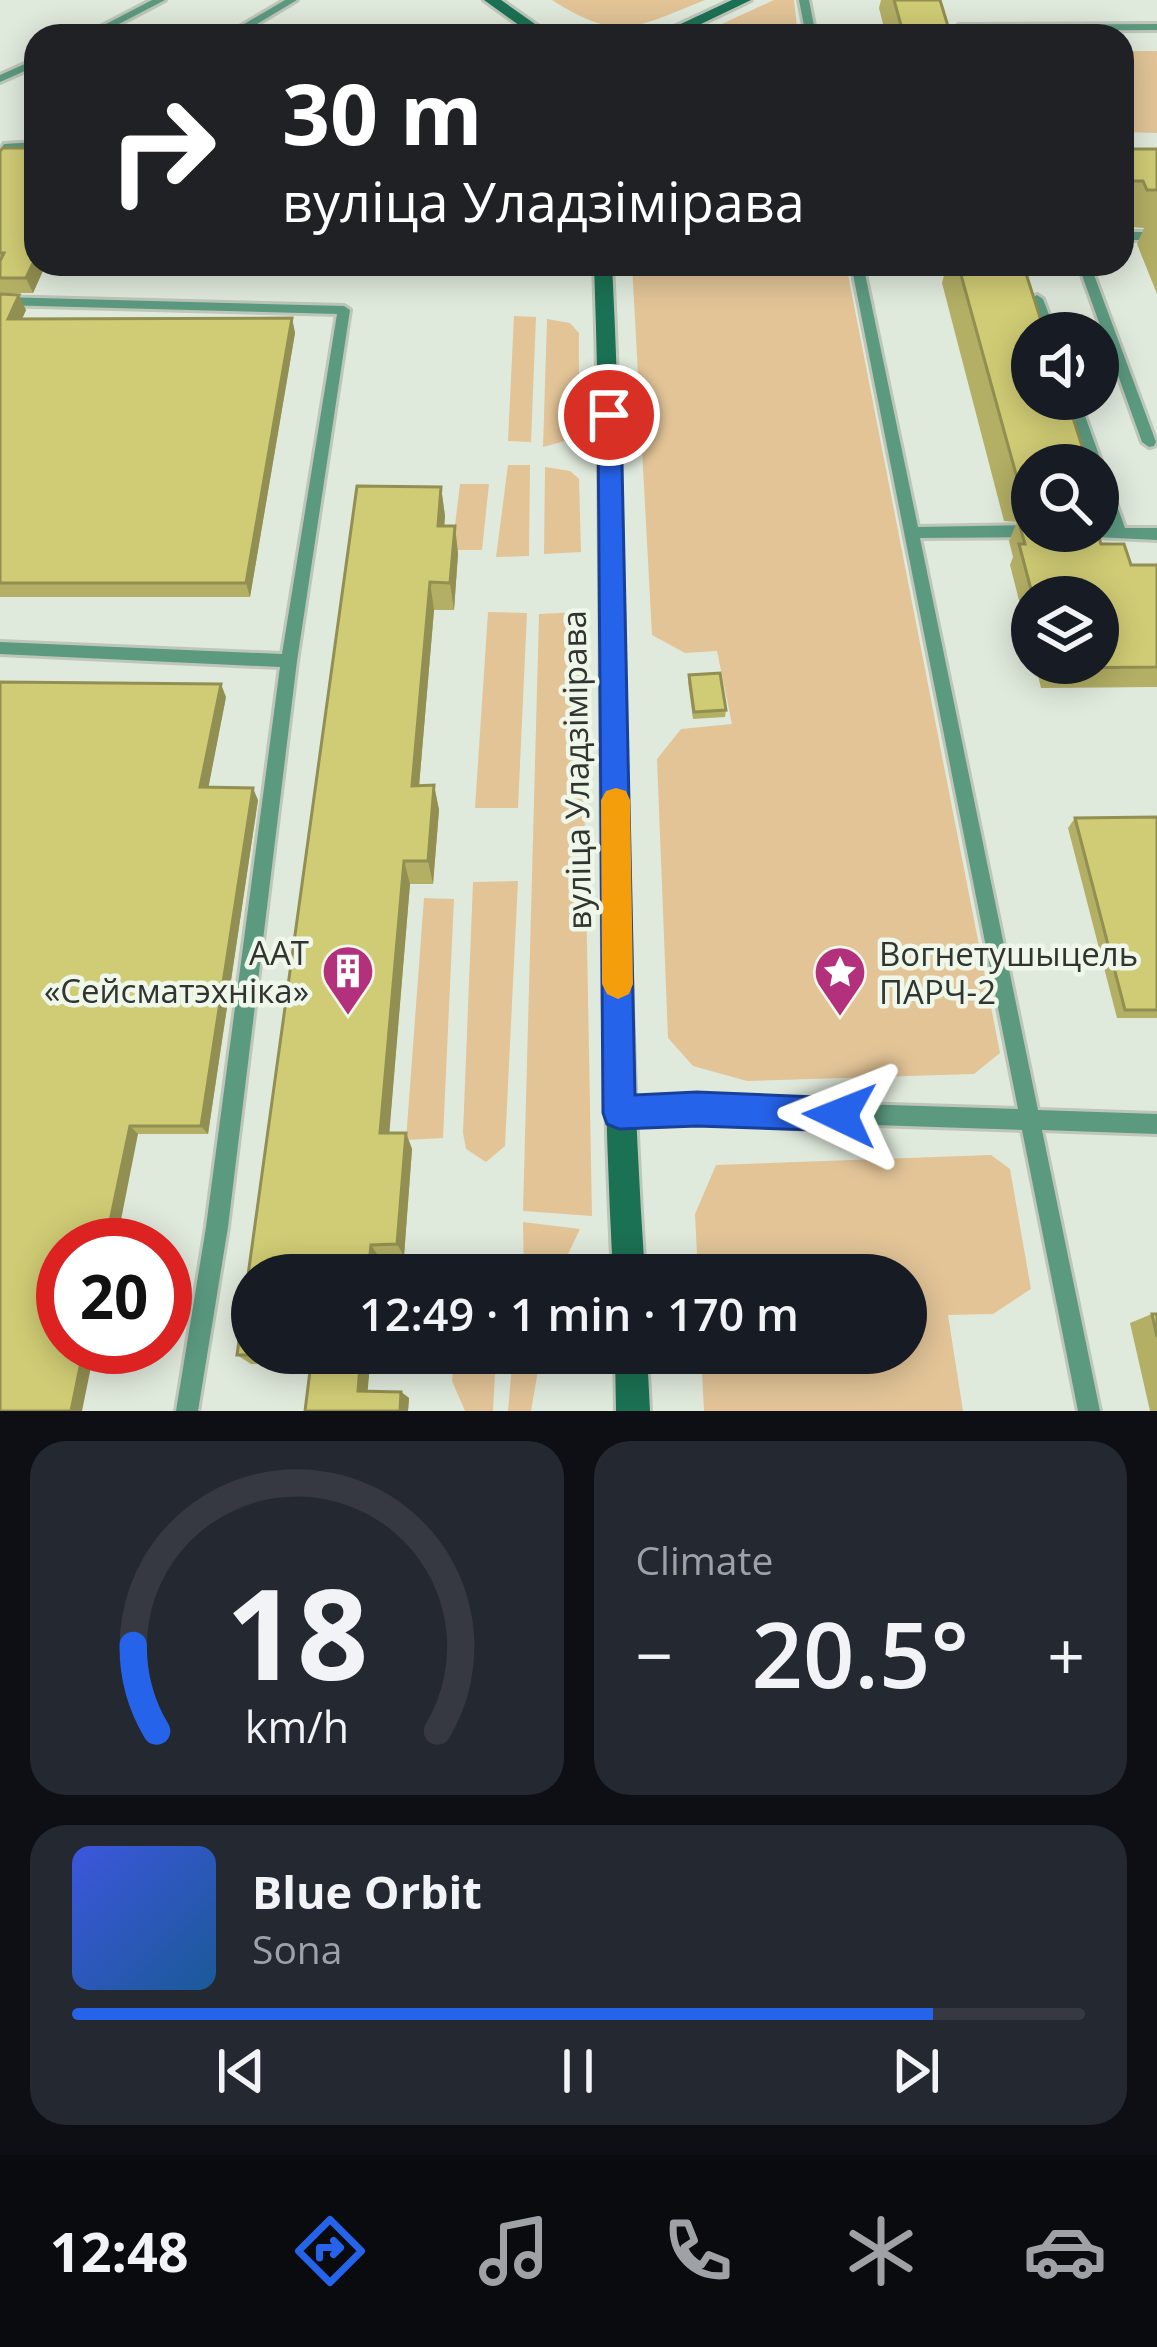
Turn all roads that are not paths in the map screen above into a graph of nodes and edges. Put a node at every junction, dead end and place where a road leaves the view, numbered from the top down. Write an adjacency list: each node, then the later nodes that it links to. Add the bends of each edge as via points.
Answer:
1 (160, 0): 5 (lane)
2 (292, 0): 6 (lane)
3 (491, 0): 7 (main road)
4 (744, 0): 8 (main road)
5 (112, 24)
6 (250, 24)
7 (526, 24)
8 (690, 24)
9 (24, 145): 10 (lane, via 8,146)
10 (0, 164)
11 (604, 276): 25 (main road, вуліца Уладзімірава)
12 (859, 276): 20 (lane)
13 (1088, 276): 17 (lane)
14 (1037, 299): 16 (lane)
15 (0, 301): 24 (lane, via 344,310)
16 (1042, 312)
17 (1149, 442)
18 (1011, 531): 20 (lane)
19 (1119, 531): 21 (lane)
20 (912, 532): 26 (lane)
21 (1120, 534): 22 (lane)
22 (1157, 534)
23 (0, 648): 24 (lane)
24 (289, 661): 30 (lane)
25 (619, 1113): 26 (lane); 28 (main road, вуліца Уладзімірава)
26 (1031, 1123): 27 (lane); 32 (lane)
27 (1157, 1124)
28 (628, 1254)
29 (632, 1374): 31 (main road)
30 (187, 1411)
31 (633, 1411)
32 (1089, 1411)

